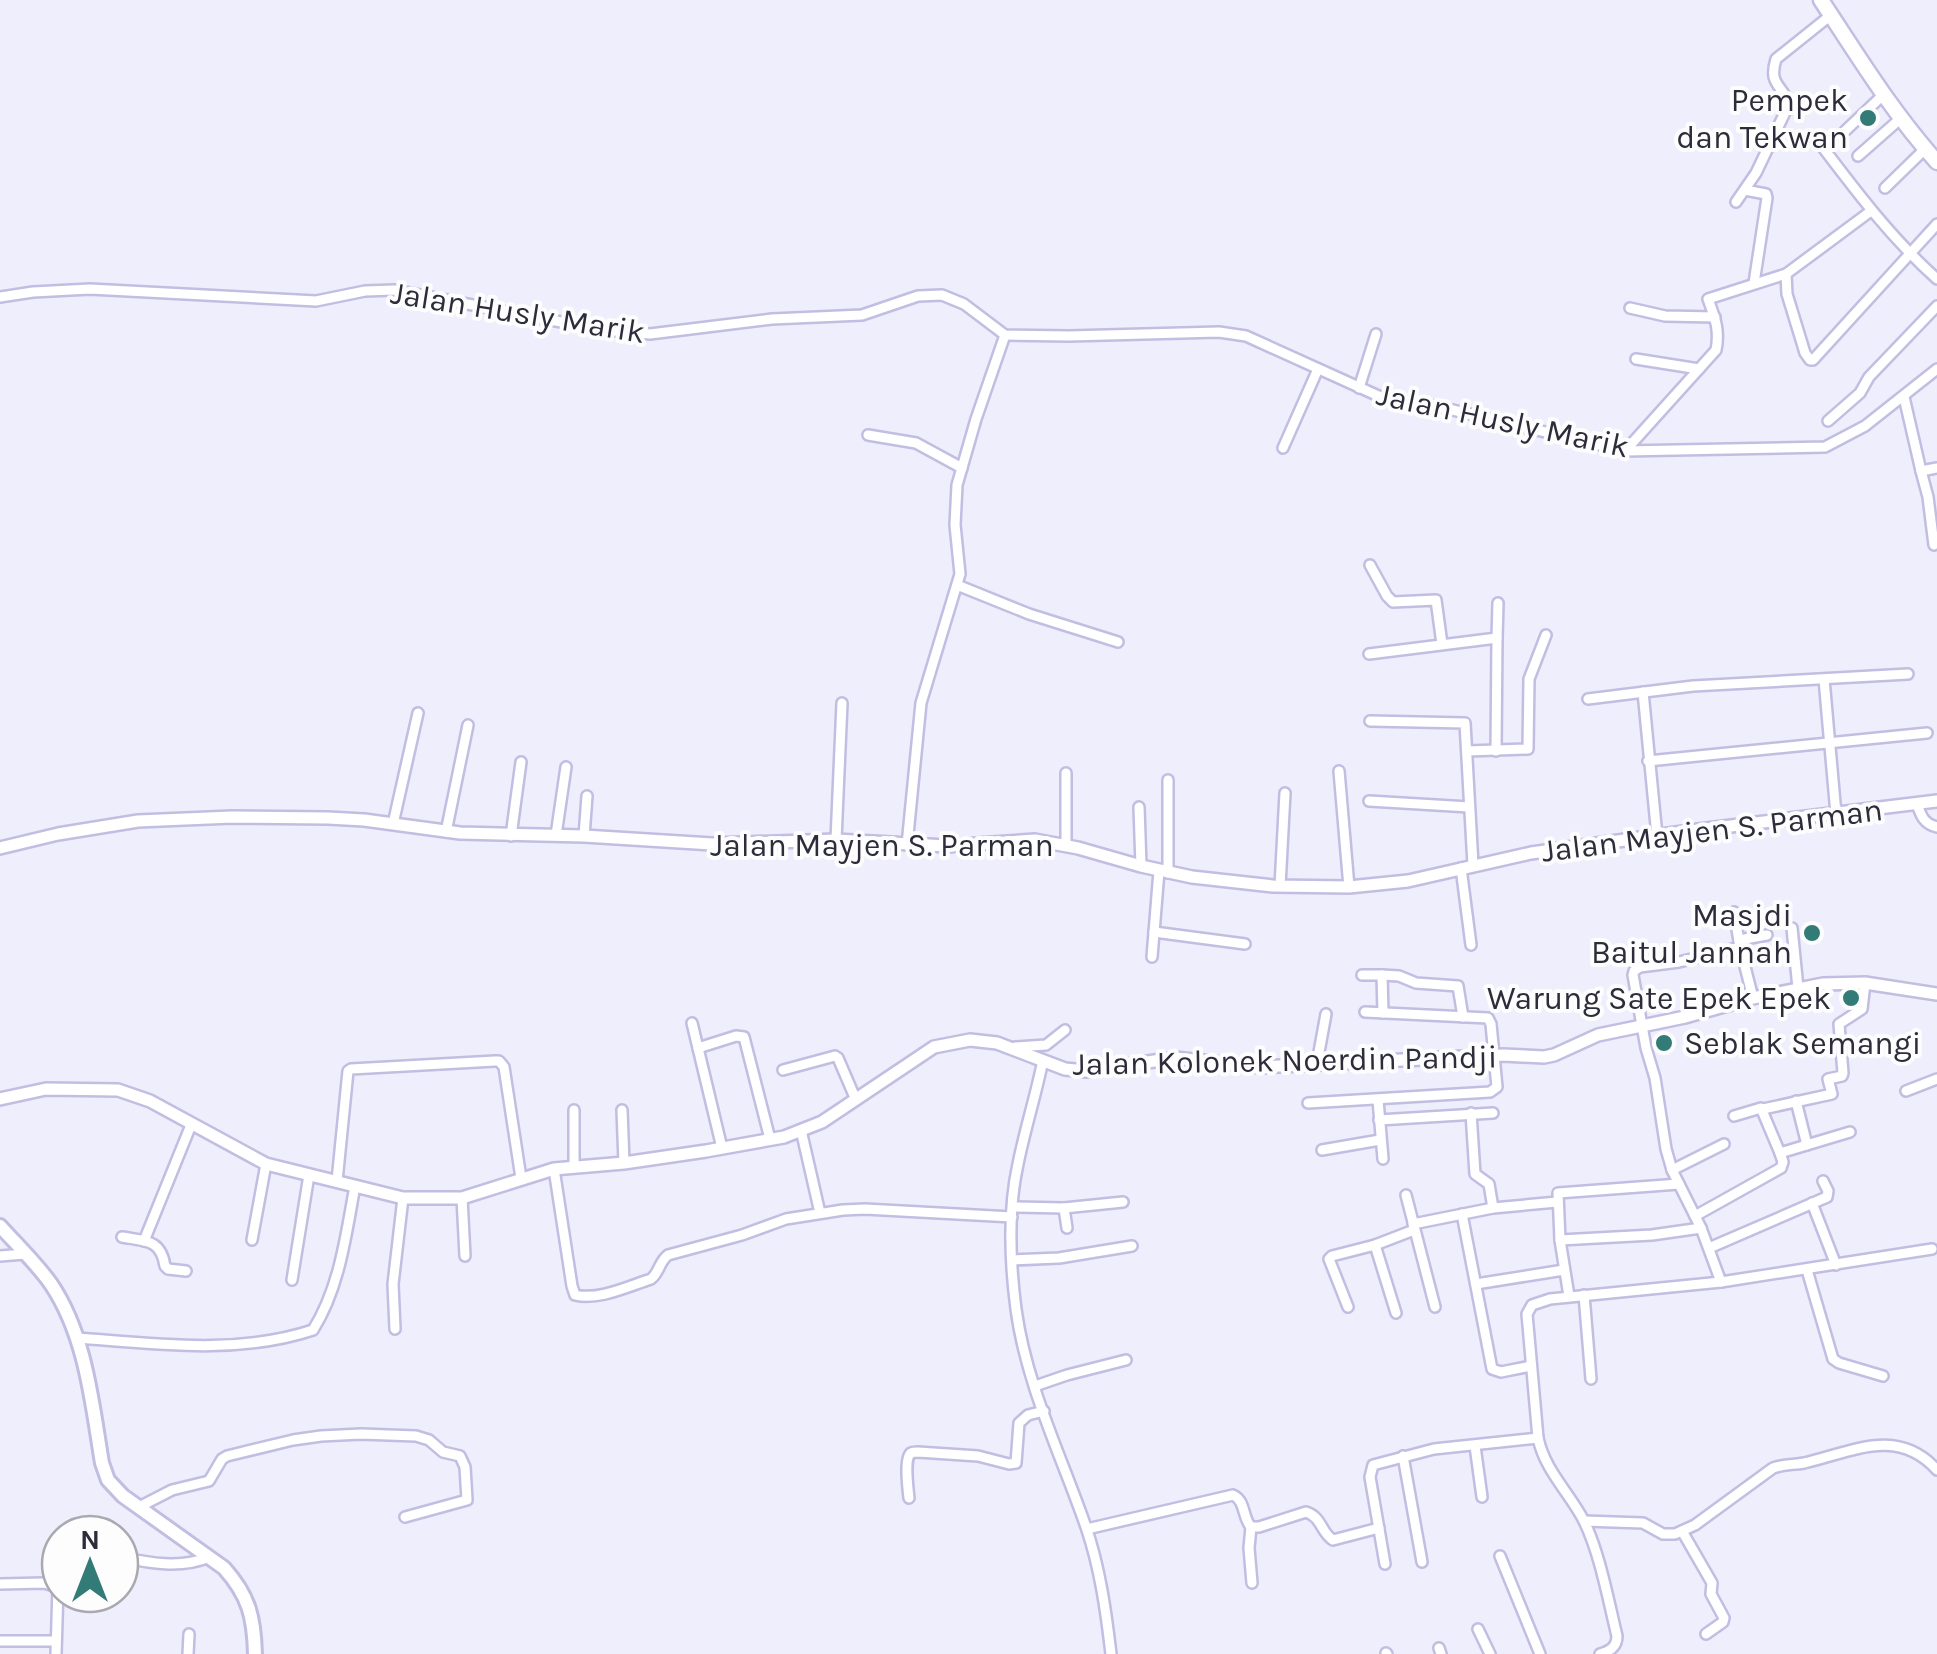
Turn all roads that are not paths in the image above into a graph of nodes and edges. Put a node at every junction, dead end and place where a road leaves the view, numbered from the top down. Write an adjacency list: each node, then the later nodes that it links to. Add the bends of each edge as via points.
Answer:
1 (1822, 0): 2 (main road)
2 (1832, 15): 3 (main road); 11 (street, via 1776,59 1774,82 1788,98 1786,109)
3 (1883, 95): 4 (main road); 5 (street)
4 (1900, 119): 7 (main road); 8 (street)
5 (1845, 131)
6 (1818, 141): 13 (street)
7 (1925, 149): 9 (main road); 10 (street)
8 (1858, 156)
9 (1937, 162)
10 (1885, 188)
11 (1745, 190): 12 (street); 18 (street, via 1767,198)
12 (1736, 202)
13 (1871, 211): 15 (street); 16 (street)
14 (1937, 224): 15 (street)
15 (1910, 255): 16 (street, via 1813,360 1796,324); 17 (street)
16 (1786, 274): 18 (street)
17 (1937, 279)
18 (1754, 283): 22 (street, via 1708,294)
19 (0, 297): 23 (street, Jalan Husly Marik, via 90,289 316,301 394,290 650,334 862,315 935,294 964,304)
20 (1937, 306): 31 (street)
21 (1630, 308): 22 (street)
22 (1715, 318): 27 (street, via 1716,350)
23 (1005, 334): 26 (street, Jalan Husly Marik, via 1233,333); 35 (street)
24 (1376, 334): 29 (street)
25 (1636, 359): 27 (street)
26 (1318, 368): 29 (street, Jalan Husly Marik); 33 (street)
27 (1699, 369): 34 (street)
28 (1937, 369): 30 (street, Jalan Husly Marik)
29 (1359, 388): 34 (street, Jalan Husly Marik)
30 (1904, 397): 34 (street, Jalan Husly Marik, via 1824,447); 37 (street)
31 (1828, 422)
32 (868, 435): 35 (street, via 916,443)
33 (1283, 448)
34 (1625, 450)
35 (962, 468): 40 (street, via 955,508)
36 (1937, 468): 37 (street)
37 (1921, 470): 38 (street)
38 (1934, 545)
39 (1370, 566): 45 (street, via 1393,602 1436,600)
40 (957, 585): 44 (street); 81 (street, via 921,703)
41 (1498, 602): 43 (street)
42 (1546, 634): 58 (street, via 1529,679 1528,749)
43 (1497, 638): 45 (street); 58 (street)
44 (1118, 642)
45 (1442, 644): 46 (street)
46 (1370, 654)
47 (1908, 674): 48 (street)
48 (1824, 679): 49 (street); 56 (street)
49 (1643, 692): 50 (street); 59 (street)
50 (1588, 698)
51 (842, 702): 80 (street)
52 (418, 713): 73 (street)
53 (1370, 721): 57 (street, via 1463,722)
54 (468, 725): 75 (street)
55 (1927, 733): 56 (street)
56 (1830, 744): 59 (street); 72 (street)
57 (1467, 751): 58 (street); 71 (street)
58 (1496, 751)
59 (1648, 760): 79 (street)
60 (522, 762): 77 (street)
61 (566, 766): 76 (street)
62 (1339, 771): 88 (street)
63 (1066, 773): 82 (street)
64 (1168, 780): 86 (street)
65 (1285, 793): 87 (street)
66 (587, 796): 78 (street)
67 (1369, 800): 71 (street)
68 (1937, 802): 69 (street, Jalan Mayjen S. Parman)
69 (1917, 804): 72 (street, Jalan Mayjen S. Parman); 74 (street, via 1923,820)
70 (1139, 806): 84 (street)
71 (1469, 807): 85 (street)
72 (1836, 814): 79 (street, Jalan Mayjen S. Parman)
73 (393, 824): 75 (street, Jalan Mayjen S. Parman); 83 (street, Jalan Mayjen S. Parman, via 138,820)
74 (1937, 827)
75 (446, 832): 77 (street, Jalan Mayjen S. Parman)
76 (556, 835): 77 (street, Jalan Mayjen S. Parman); 78 (street, Jalan Mayjen S. Parman)
77 (511, 836)
78 (584, 836): 80 (street, Jalan Mayjen S. Parman, via 712,844)
79 (1657, 836): 85 (street, Jalan Mayjen S. Parman)
80 (836, 840): 81 (street, Jalan Mayjen S. Parman)
81 (906, 844): 82 (street, Jalan Mayjen S. Parman)
82 (1066, 845): 84 (street, Jalan Mayjen S. Parman)
83 (0, 848)
84 (1141, 866): 86 (street, Jalan Mayjen S. Parman)
85 (1467, 866): 88 (street, Jalan Mayjen S. Parman); 95 (street)
86 (1164, 872): 87 (street, Jalan Mayjen S. Parman); 91 (street)
87 (1280, 886): 88 (street, Jalan Mayjen S. Parman)
88 (1349, 888)
89 (1734, 912): 93 (street)
90 (1792, 928): 100 (street)
91 (1154, 932): 94 (street); 96 (street)
92 (1767, 934): 93 (street)
93 (1740, 943): 102 (street); 108 (street, via 1636,968 1632,983)
94 (1245, 944)
95 (1470, 945)
96 (1152, 957)
97 (1362, 975): 98 (street)
98 (1382, 975): 104 (street); 106 (street, via 1458,986)
99 (1865, 983): 100 (street, Jalan Kolonek Noerdin Pandji); 101 (street, Jalan Kolonek Noerdin Pandji); 121 (street, via 1862,1009 1839,1024 1843,1076 1829,1078 1830,1095)
100 (1798, 988): 102 (street, Jalan Kolonek Noerdin Pandji)
101 (1937, 995)
102 (1753, 998): 108 (street, Jalan Kolonek Noerdin Pandji)
103 (1365, 1012): 104 (street)
104 (1383, 1013): 106 (street)
105 (1326, 1014): 114 (street)
106 (1463, 1017): 112 (street, via 1488,1018)
107 (692, 1023): 111 (street)
108 (1642, 1026): 112 (street, Jalan Kolonek Noerdin Pandji, via 1554,1055); 145 (street)
109 (1065, 1030): 110 (street, via 1046,1045)
110 (1007, 1047): 113 (street, Jalan Kolonek Noerdin Pandji); 119 (street, Jalan Kolonek Noerdin Pandji, via 970,1040 934,1047)
111 (698, 1048): 133 (street, via 744,1038); 137 (street)
112 (1494, 1056): 114 (street, Jalan Kolonek Noerdin Pandji); 120 (street, via 1496,1090)
113 (1043, 1060): 114 (street, Jalan Kolonek Noerdin Pandji, via 1086,1071 1175,1058 1261,1067); 160 (street, via 1017,1165)
114 (1316, 1063)
115 (783, 1070): 119 (street, via 834,1056)
116 (1937, 1080): 117 (street)
117 (1906, 1091)
118 (0, 1098): 130 (street, Jalan Kolonek Noerdin Pandji, via 118,1090)
119 (856, 1100): 131 (street, Jalan Kolonek Noerdin Pandji)
120 (1378, 1100): 122 (street); 129 (street)
121 (1796, 1101): 125 (street); 136 (street)
122 (1308, 1103)
123 (574, 1110): 143 (street)
124 (622, 1110): 141 (street)
125 (1763, 1110): 128 (street); 139 (street)
126 (1493, 1112): 127 (street)
127 (1471, 1113): 129 (street); 159 (street, via 1475,1174 1490,1184)
128 (1734, 1116)
129 (1379, 1120): 134 (street)
130 (191, 1125): 142 (street, Jalan Kolonek Noerdin Pandji); 171 (street)
131 (802, 1130): 133 (street, Jalan Kolonek Noerdin Pandji); 161 (street)
132 (1850, 1132): 136 (street)
133 (770, 1139): 137 (street, Jalan Kolonek Noerdin Pandji)
134 (1380, 1140): 138 (street); 140 (street)
135 (1724, 1144): 145 (street)
136 (1807, 1145): 139 (street)
137 (722, 1148): 141 (street, Jalan Kolonek Noerdin Pandji)
138 (1322, 1150)
139 (1780, 1153): 163 (street, via 1781,1168)
140 (1383, 1159)
141 (624, 1162): 143 (street, Jalan Kolonek Noerdin Pandji)
142 (266, 1164): 146 (street, Jalan Kolonek Noerdin Pandji); 169 (street)
143 (574, 1167): 144 (street, Jalan Kolonek Noerdin Pandji)
144 (554, 1169): 147 (street, Jalan Kolonek Noerdin Pandji); 161 (street, via 572,1286 580,1297 651,1279 668,1255)
145 (1672, 1170): 150 (street)
146 (309, 1175): 148 (street, Jalan Kolonek Noerdin Pandji); 184 (street)
147 (522, 1178): 148 (street, via 504,1067 495,1060 351,1068); 154 (street, Jalan Kolonek Noerdin Pandji)
148 (337, 1181): 151 (street, Jalan Kolonek Noerdin Pandji)
149 (1823, 1181): 157 (street, via 1828,1195)
150 (1679, 1184): 156 (street, via 1561,1192); 163 (street)
151 (355, 1186): 153 (street, Jalan Kolonek Noerdin Pandji); 193 (street, via 335,1277 313,1330 234,1346)
152 (1406, 1195): 165 (street)
153 (403, 1198): 154 (street, Jalan Kolonek Noerdin Pandji); 192 (street)
154 (462, 1198): 178 (street)
155 (1123, 1202): 158 (street)
156 (1557, 1202): 159 (street); 170 (street)
157 (1812, 1202): 174 (street); 180 (street)
158 (1064, 1208): 160 (street); 166 (street)
159 (1493, 1208): 162 (street)
160 (1013, 1212): 161 (street); 179 (street)
161 (820, 1213)
162 (1462, 1214): 165 (street); 186 (street)
163 (1695, 1216): 167 (street)
164 (0, 1226): 176 (main road)
165 (1414, 1227): 172 (street); 190 (street)
166 (1067, 1228)
167 (1701, 1228): 170 (street); 174 (street)
168 (122, 1237): 171 (street)
169 (252, 1240)
170 (1560, 1240): 181 (street)
171 (144, 1241): 183 (street, via 158,1246 168,1269)
172 (1374, 1244): 189 (street, via 1329,1259); 191 (street)
173 (1132, 1246): 179 (street)
174 (1709, 1248): 185 (street)
175 (1932, 1249): 180 (street)
176 (25, 1254): 177 (street); 193 (main road, via 50,1283)
177 (0, 1256)
178 (466, 1256)
179 (1012, 1260): 198 (street, via 1021,1340)
180 (1836, 1265): 182 (street)
181 (1564, 1270): 186 (street); 188 (street)
182 (1807, 1270): 185 (street); 196 (street, via 1833,1359)
183 (186, 1271)
184 (292, 1280)
185 (1721, 1282): 187 (street)
186 (1476, 1284): 195 (street, via 1492,1369)
187 (1584, 1294): 188 (street); 197 (street)
188 (1570, 1296): 195 (street, via 1528,1309)
189 (1348, 1307)
190 (1434, 1307)
191 (1396, 1313)
192 (395, 1329)
193 (78, 1338): 206 (main road, via 108,1480)
194 (1126, 1360): 198 (street)
195 (1531, 1366): 200 (street)
196 (1883, 1376)
197 (1590, 1380)
198 (1035, 1386): 199 (street)
199 (1044, 1412): 204 (street, via 1019,1422 1016,1463 911,1453); 211 (street)
200 (1538, 1438): 201 (street); 208 (street, via 1542,1458)
201 (1475, 1446): 202 (street); 205 (street)
202 (1403, 1456): 210 (street, via 1371,1469); 216 (street)
203 (1937, 1470): 212 (street, via 1890,1445 1783,1464)
204 (909, 1498)
205 (1482, 1498)
206 (139, 1507): 207 (street, via 209,1481 227,1456 292,1440 416,1436 460,1456 468,1500); 214 (main road)
207 (405, 1517)
208 (1584, 1521): 212 (street); 231 (street, via 1617,1636)
209 (1251, 1527): 210 (street, via 1306,1512 1333,1540); 211 (street, via 1233,1495); 218 (street)
210 (1379, 1528): 217 (street)
211 (1087, 1529): 228 (street)
212 (1682, 1532): 222 (street, via 1724,1618)
213 (1500, 1556): 230 (street)
214 (209, 1557): 215 (street); 227 (main road, via 243,1593 252,1612)
215 (140, 1561)
216 (1422, 1562)
217 (1384, 1564)
218 (1252, 1583)
219 (0, 1584): 223 (street, via 58,1587)
220 (1478, 1629): 229 (street)
221 (189, 1634): 226 (street)
222 (1706, 1634)
223 (56, 1640): 224 (street); 225 (street)
224 (0, 1641)
225 (56, 1654)
226 (188, 1654)
227 (255, 1654)
228 (1112, 1654)
229 (1490, 1654)
230 (1540, 1654)
231 (1600, 1654)

